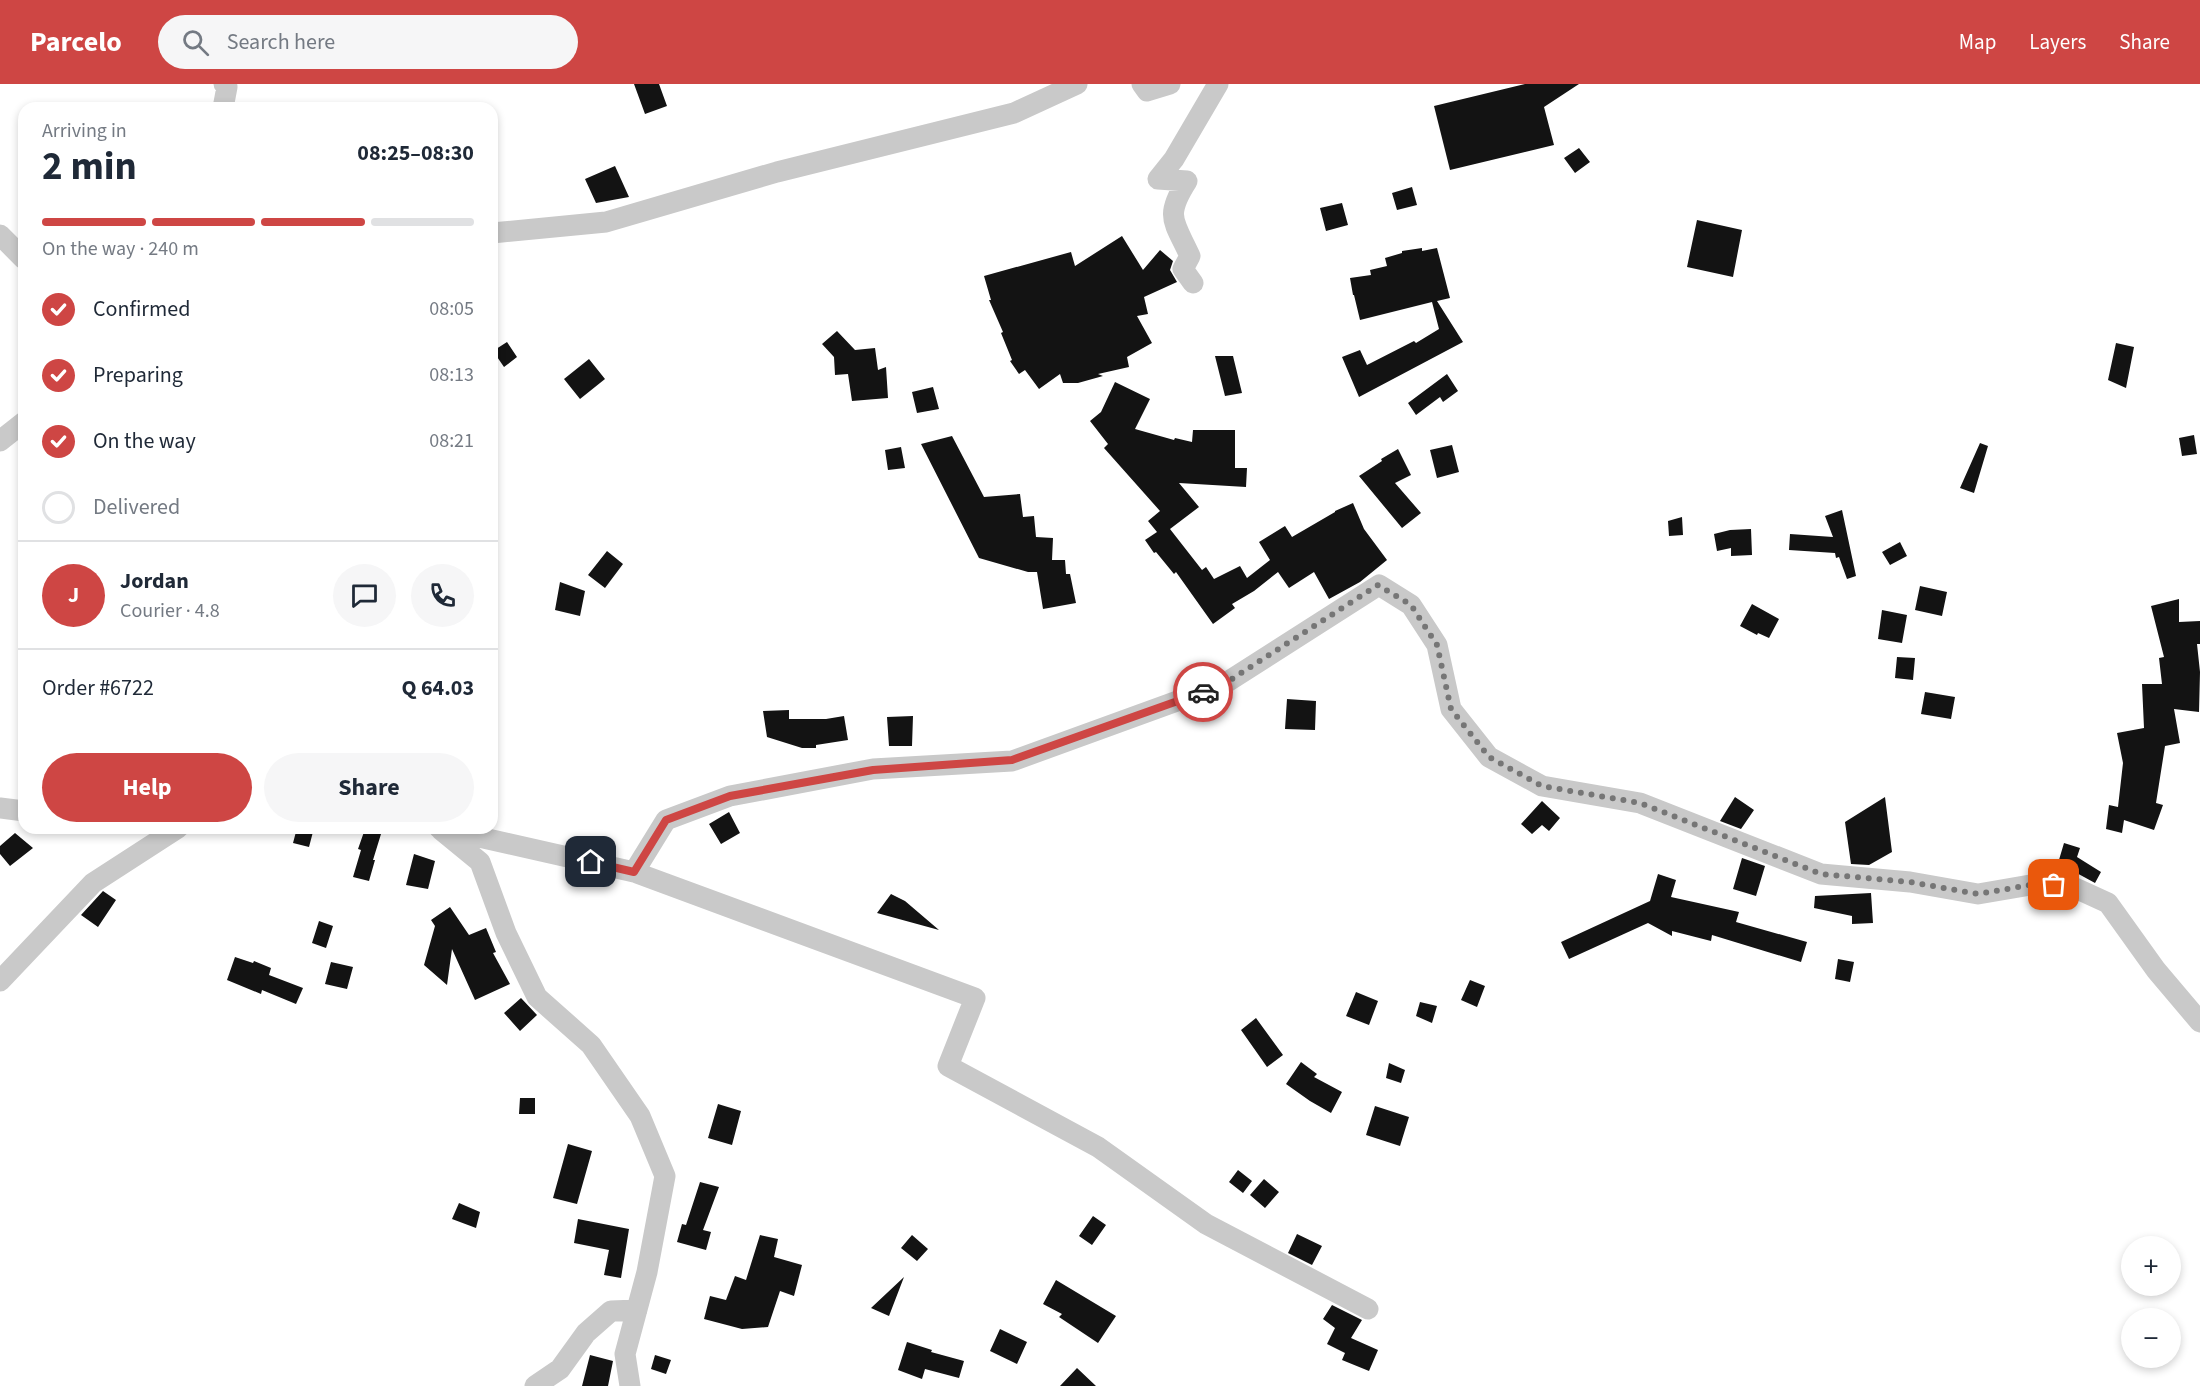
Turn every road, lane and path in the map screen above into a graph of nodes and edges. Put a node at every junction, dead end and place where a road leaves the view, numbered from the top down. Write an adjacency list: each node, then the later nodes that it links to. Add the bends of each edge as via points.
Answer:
1 (224, 84): 6 (street)
2 (1077, 84): 7 (street, via 1014,113 777,172 606,222)
3 (1142, 84): 4 (street, via 1147,91)
4 (1170, 84)
5 (1218, 84): 10 (street, via 1158,179 1186,181 1172,216 1190,256 1183,269)
6 (225, 102)
7 (498, 231)
8 (0, 235): 9 (street)
9 (18, 253)
10 (1193, 284)
11 (18, 427): 12 (street)
12 (0, 441)
13 (0, 808): 14 (street)
14 (18, 811)
15 (164, 834): 19 (street, via 93,883)
16 (446, 834): 22 (street, via 480,862 506,933 537,997 591,1045 640,1116 665,1176)
17 (466, 834): 18 (street)
18 (634, 872): 20 (street, via 666,820 730,796 873,770 1012,760 1224,684 1378,585 1411,605 1437,645 1451,709 1489,757 1542,786 1640,803 1821,874 1910,882 1978,894 2036,884 2073,887 2108,903 2156,970); 21 (street, via 975,998 948,1066 1098,1147 1206,1224)
19 (0, 981)
20 (2200, 1022)
21 (1368, 1309)
22 (637, 1310): 23 (street, via 611,1311 586,1333 560,1369); 24 (street, via 625,1354)
23 (534, 1386)
24 (630, 1386)

